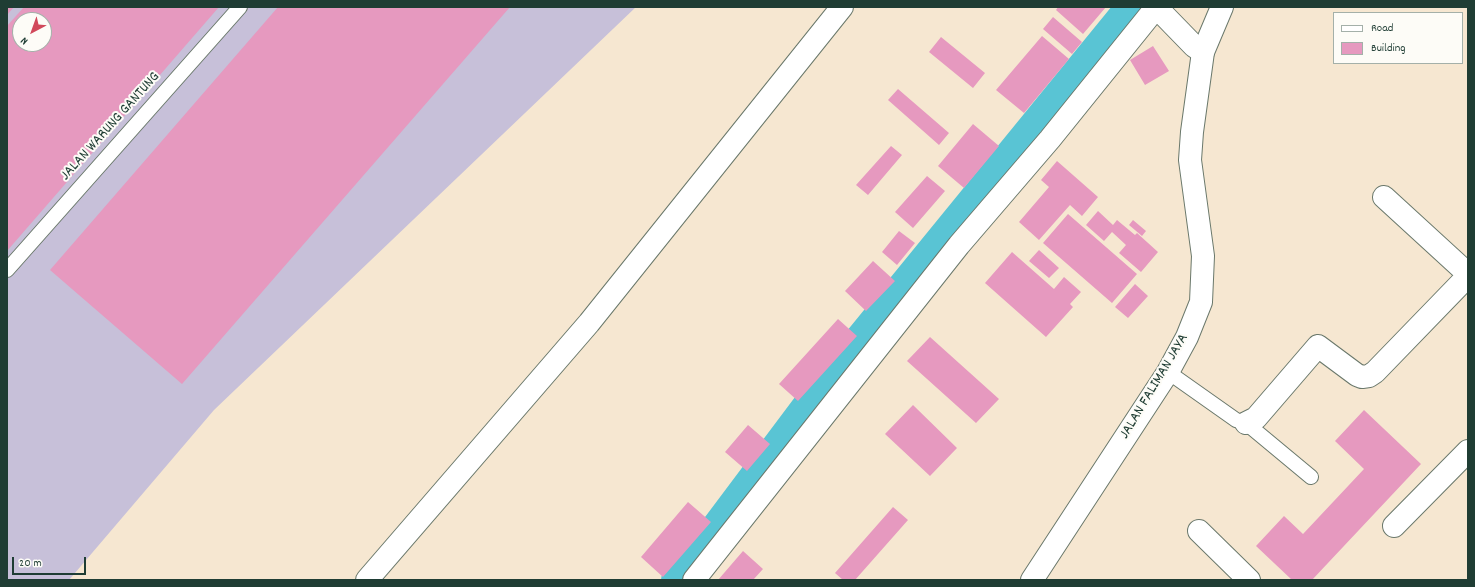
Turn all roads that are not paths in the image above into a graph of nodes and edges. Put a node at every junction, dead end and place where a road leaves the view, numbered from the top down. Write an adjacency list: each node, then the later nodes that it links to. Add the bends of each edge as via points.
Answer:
1 (240, 7): 6 (lane, JALAN WARUNG GANTUNG)
2 (842, 7): 14 (street, via 589,323)
3 (1222, 7): 4 (street, JALAN FALIMAN JAYA)
4 (1200, 53): 8 (street, JALAN FALIMAN JAYA, via 1190,160 1203,256 1201,302); 15 (street, via 1157,8 1154,10 1050,139 959,244)
5 (1384, 197): 7 (street)
6 (7, 270)
7 (1468, 275): 9 (street, via 1369,376 1362,377 1318,346 1256,418 1251,422)
8 (1174, 376): 9 (lane); 16 (street, JALAN FALIMAN JAYA)
9 (1241, 422): 11 (lane)
10 (1468, 451): 12 (street)
11 (1311, 477)
12 (1394, 526)
13 (1199, 531): 17 (street)
14 (367, 580)
15 (694, 580)
16 (1032, 580)
17 (1249, 580)

